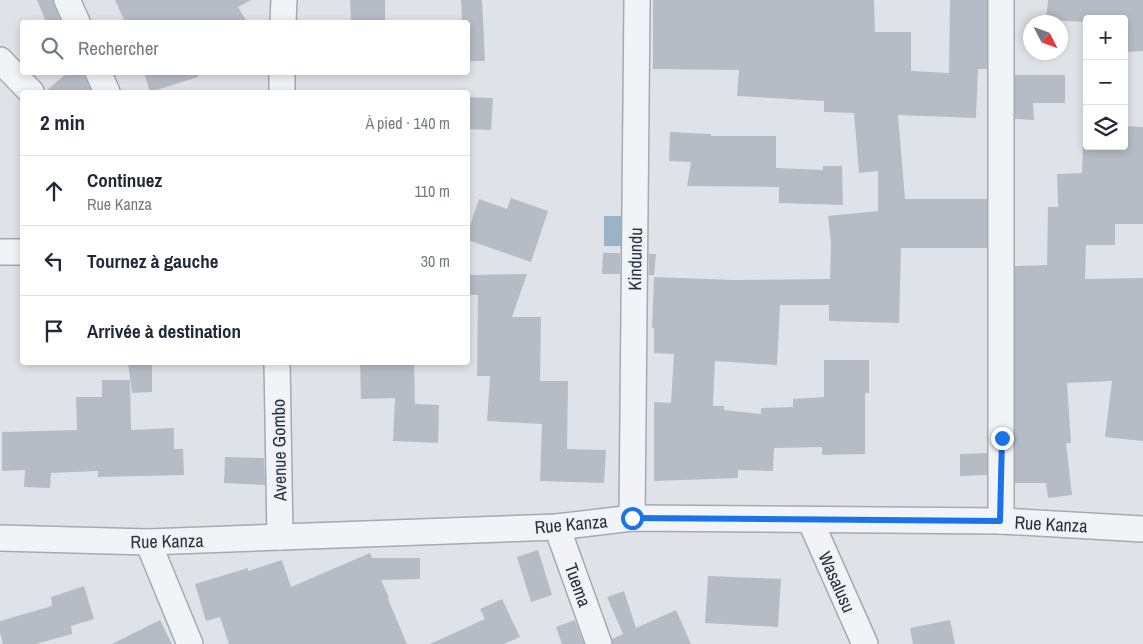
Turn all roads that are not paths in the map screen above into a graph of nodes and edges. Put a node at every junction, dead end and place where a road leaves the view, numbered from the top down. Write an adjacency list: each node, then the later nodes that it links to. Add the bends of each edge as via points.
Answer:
1 (67, 0): 5 (street)
2 (284, 0): 6 (street)
3 (637, 0): 16 (street, Kindundu)
4 (1001, 0): 18 (street)
5 (76, 20)
6 (283, 20)
7 (0, 60): 10 (street)
8 (99, 75): 11 (street)
9 (282, 75): 12 (street)
10 (29, 90)
11 (106, 90)
12 (282, 90)
13 (0, 252): 14 (street)
14 (20, 252)
15 (277, 365): 21 (street, Avenue Gombo)
16 (632, 518): 17 (street, Rue Kanza); 19 (street, Rue Kanza)
17 (810, 520): 18 (street, Rue Kanza); 26 (street, Wasalusu)
18 (1000, 521): 20 (street, Rue Kanza)
19 (557, 527): 21 (street, Rue Kanza); 25 (street, Tuema)
20 (1142, 530)
21 (280, 537): 23 (street, Rue Kanza)
22 (0, 538): 23 (street, Rue Kanza)
23 (148, 542): 24 (street)
24 (190, 644)
25 (599, 644)
26 (865, 644)

